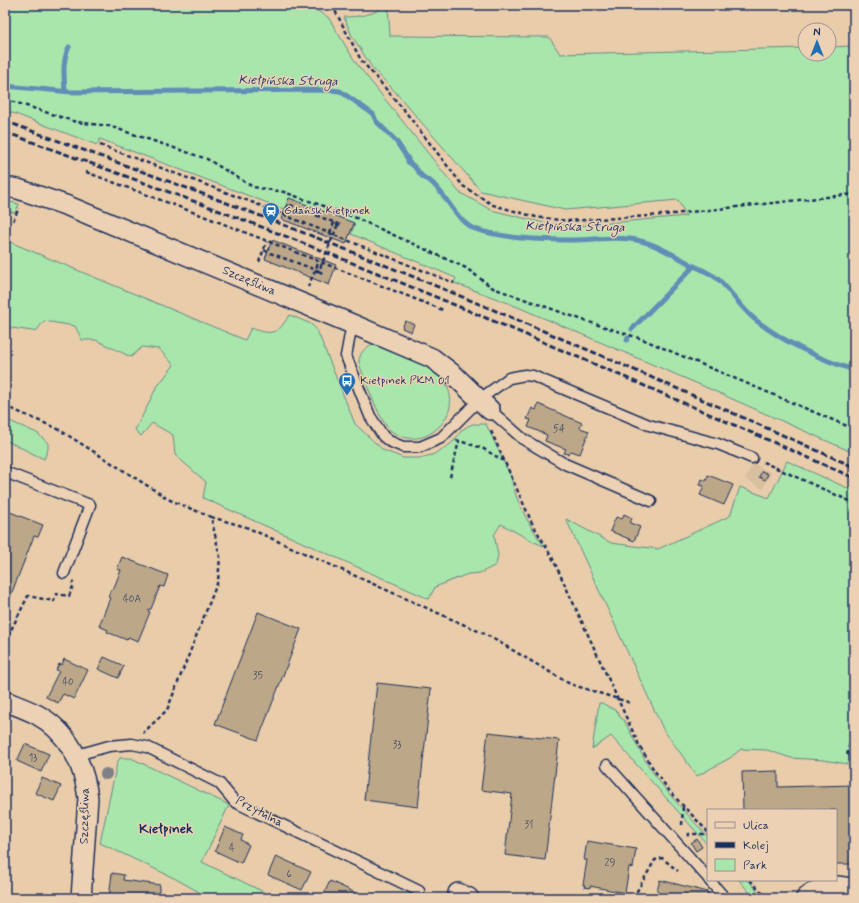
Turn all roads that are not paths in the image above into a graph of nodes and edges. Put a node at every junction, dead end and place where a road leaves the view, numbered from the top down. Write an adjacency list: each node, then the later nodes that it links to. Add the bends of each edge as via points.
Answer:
1 (5, 187): 2 (street, Szczęśliwa, via 68,206)
2 (352, 324): 3 (street, Szczęśliwa, via 432,358); 3 (lane, via 346,356 370,416 389,441 403,446 420,447 442,438)
3 (485, 404): 4 (lane, via 509,378 533,376 649,425 718,444); 6 (lane, via 523,439 564,464)
4 (752, 458)
5 (5, 472): 7 (lane, via 90,505)
6 (651, 501)
7 (64, 573)
8 (5, 701): 9 (street, Szczęśliwa, via 37,715 57,728)
9 (76, 755): 14 (lane, Przytulna, via 109,746 132,744 147,748 219,783 235,802); 15 (street, Szczęśliwa, via 86,782 88,798)
10 (607, 765): 11 (lane)
11 (707, 877)
12 (711, 881): 16 (lane)
13 (854, 889): 17 (street, via 827,886)
14 (419, 891)
15 (80, 898)
16 (725, 898)
17 (806, 898)

